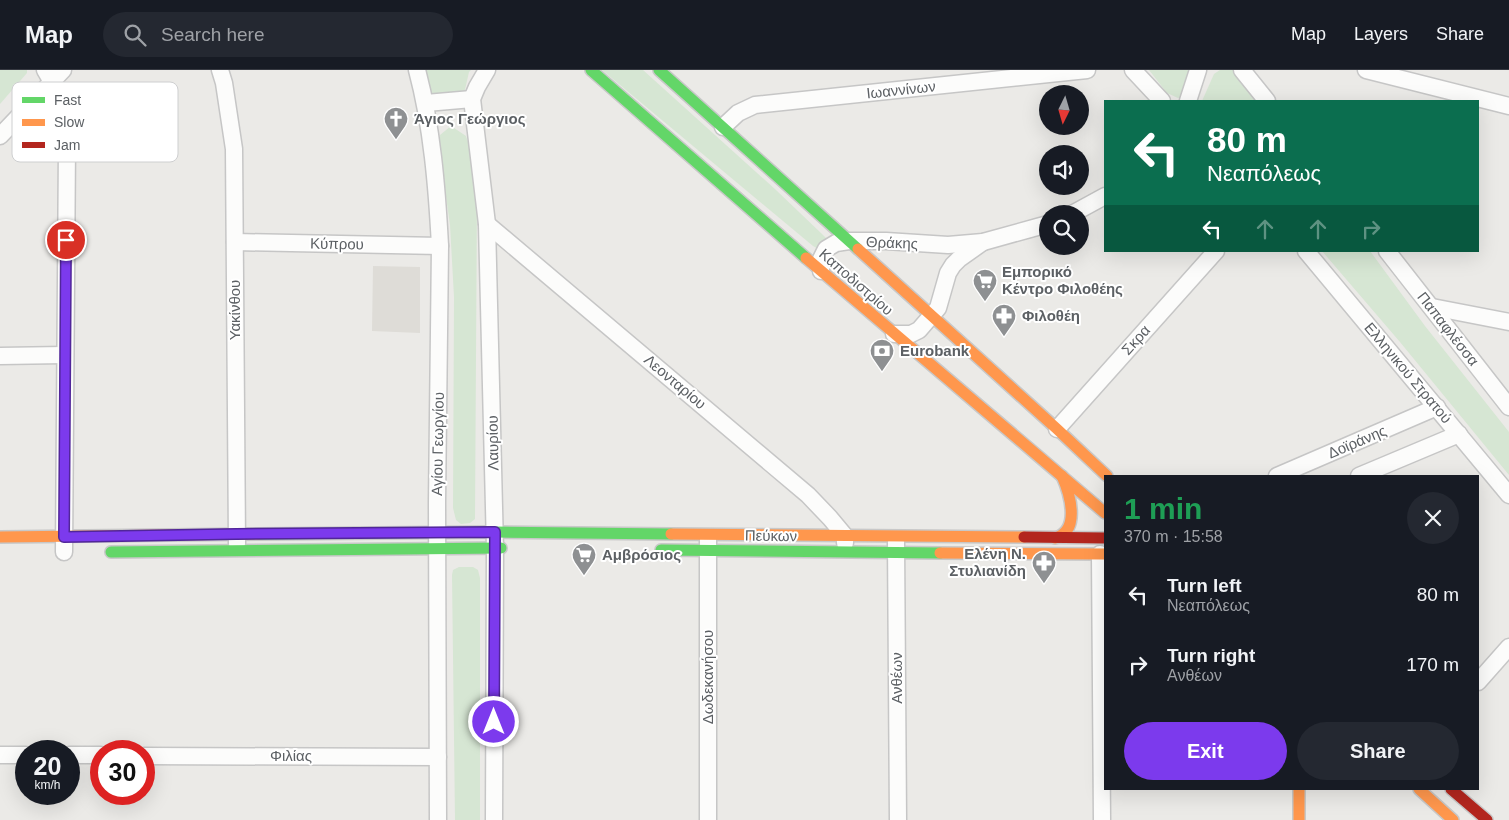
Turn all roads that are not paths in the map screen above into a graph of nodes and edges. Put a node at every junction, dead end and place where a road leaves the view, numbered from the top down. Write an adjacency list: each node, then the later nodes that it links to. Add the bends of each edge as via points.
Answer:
1 (63, 70): 12 (street)
2 (220, 70): 27 (street, Υακίνθου, via 234,149)
3 (417, 70): 17 (street, Αγίου Γεωργίου)
4 (487, 70): 13 (street)
5 (591, 70): 34 (street, Καποδιστρίου)
6 (660, 70): 20 (street, Καποδιστρίου)
7 (1087, 70): 20 (street, Ιωαννίνων, via 755,105 738,113)
8 (1133, 70): 14 (street)
9 (1198, 70): 15 (street)
10 (1242, 70): 16 (street)
11 (1366, 70): 18 (street)
12 (48, 76)
13 (472, 100): 17 (street); 25 (street, Λαυρίου)
14 (1161, 100)
15 (1188, 100)
16 (1266, 100)
17 (426, 103): 30 (street, Αγίου Γεωργίου)
18 (1509, 106)
19 (12, 121): 21 (street)
20 (722, 127): 28 (street, Καποδιστρίου)
21 (0, 136)
22 (66, 162): 39 (street)
23 (1104, 197): 24 (street)
24 (1088, 205)
25 (487, 224): 55 (street, Λαυρίου); 58 (street, Λεονταρίου, via 808,495 830,518)
26 (1039, 226): 29 (street, Θράκης)
27 (235, 242): 30 (street, Κύπρου); 51 (street, Υακίνθου)
28 (849, 242): 29 (street, Θράκης, via 948,245); 34 (street, Θράκης, via 836,243 826,249); 36 (street, Καποδιστρίου)
29 (983, 242): 36 (street, Θράκης, via 953,265 938,308)
30 (440, 246): 56 (street, Αγίου Γεωργίου)
31 (1215, 252): 43 (street, Σκρα)
32 (1307, 252): 41 (street, Ελληνικού Στρατού)
33 (1388, 252): 35 (street, Παπαφλέσσα)
34 (820, 270): 38 (street, Καποδιστρίου)
35 (1432, 308): 37 (street); 42 (street, Παπαφλέσσα)
36 (931, 316): 38 (street, Θράκης, via 911,334); 43 (street, Καποδιστρίου)
37 (1509, 322)
38 (894, 334): 48 (street, Καποδιστρίου)
39 (64, 355): 40 (street); 60 (street)
40 (0, 356)
41 (1437, 407): 44 (street, Ελληνικού Στρατού); 46 (street, Δοϊράνης)
42 (1509, 407)
43 (1057, 429): 45 (street, Καποδιστρίου)
44 (1459, 434): 47 (street); 49 (street, Ελληνικού Στρατού)
45 (1106, 475)
46 (1279, 475)
47 (1362, 475)
48 (1062, 476): 50 (street, Καποδιστρίου); 53 (street, via 1072,508 1068,530)
49 (1509, 494)
50 (1104, 512)
51 (236, 534): 56 (street); 60 (street); 62 (street, Υακίνθου)
52 (0, 538): 60 (street)
53 (1055, 538): 54 (street, Πεύκων); 59 (street, Πεύκων)
54 (1104, 538)
55 (495, 540): 56 (street); 56 (street, Πεύκων); 57 (street, Πεύκων); 61 (street, Πεύκων); 76 (street, Λαυρίου)
56 (437, 541): 62 (street); 71 (street, Αγίου Γεωργίου)
57 (708, 542): 58 (street, Πεύκων); 58 (street, Πεύκων); 63 (street, Πεύκων); 77 (street, Δωδεκανήσου)
58 (845, 544): 59 (street, Πεύκων); 59 (street, Πεύκων)
59 (896, 544): 65 (street, Πεύκων); 78 (street, Ανθέων)
60 (63, 548)
61 (515, 548)
62 (237, 550): 64 (street)
63 (650, 550)
64 (100, 552)
65 (1103, 554): 79 (street)
66 (1509, 647): 67 (street)
67 (1479, 681)
68 (0, 755): 69 (street)
69 (15, 755)
70 (155, 756): 71 (street, Φιλίας)
71 (438, 757): 75 (street, Αγίου Γεωργίου)
72 (1299, 790): 80 (street)
73 (1420, 790): 81 (street)
74 (1452, 790): 82 (street)
75 (438, 820)
76 (494, 820)
77 (708, 820)
78 (898, 820)
79 (1102, 820)
80 (1299, 820)
81 (1453, 820)
82 (1487, 820)

